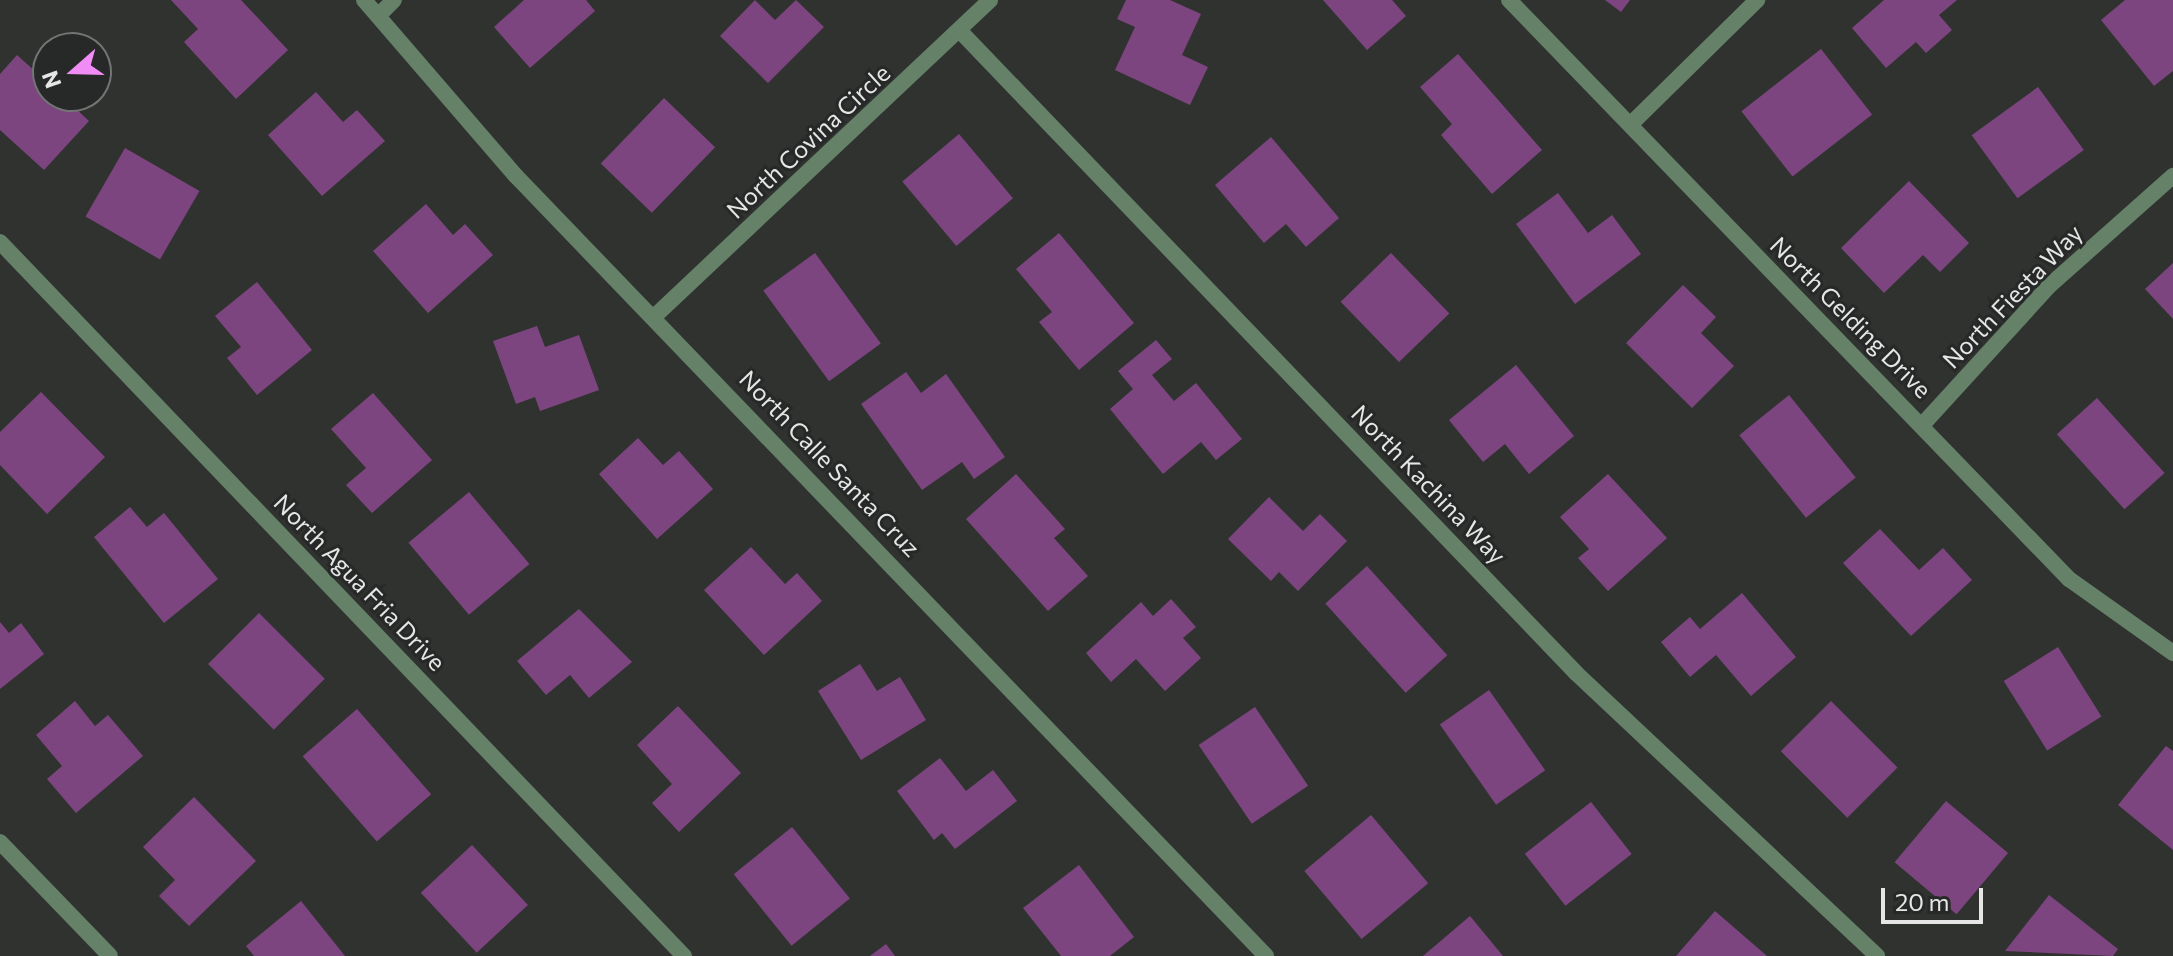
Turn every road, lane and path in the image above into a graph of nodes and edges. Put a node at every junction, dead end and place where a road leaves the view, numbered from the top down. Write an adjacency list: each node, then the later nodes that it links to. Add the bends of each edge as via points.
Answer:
1 (364, 0): 6 (street, North Calle Santa Cruz)
2 (394, 0): 6 (street)
3 (990, 0): 7 (street, North Covina Circle)
4 (1509, 0): 8 (street, North Gelding Drive)
5 (1757, 0): 8 (street)
6 (379, 15): 11 (street, North Calle Santa Cruz, via 516,176)
7 (960, 31): 11 (street, North Covina Circle); 18 (street, North Kachina Way, via 1576,673)
8 (1634, 121): 12 (street, North Gelding Drive, via 1727,228)
9 (2173, 176): 12 (street, North Fiesta Way, via 2049,286)
10 (0, 242): 16 (street, North Agua Fria Drive)
11 (656, 315): 17 (street, North Calle Santa Cruz)
12 (1924, 423): 13 (street, North Gelding Drive, via 2069,579)
13 (2173, 653)
14 (0, 842): 15 (street)
15 (110, 956)
16 (684, 956)
17 (1266, 956)
18 (1877, 956)

